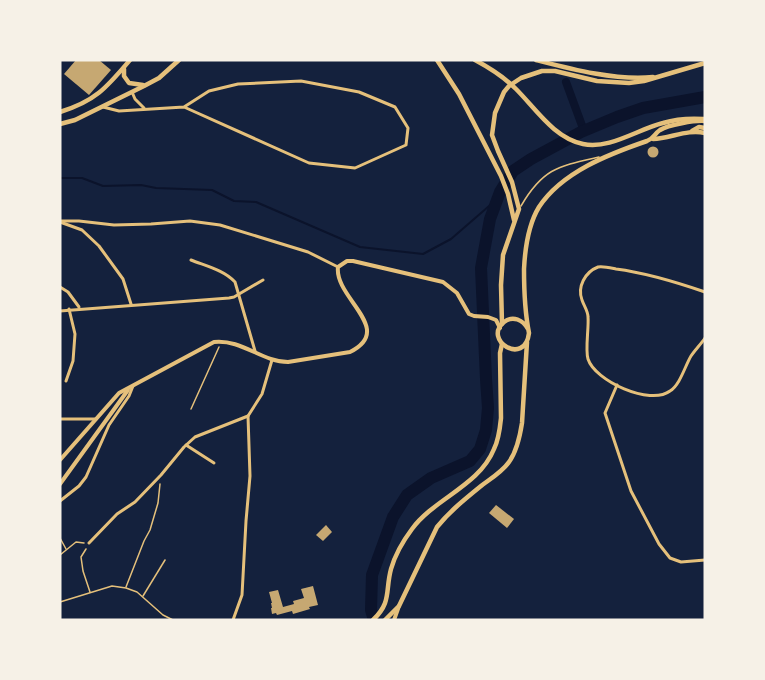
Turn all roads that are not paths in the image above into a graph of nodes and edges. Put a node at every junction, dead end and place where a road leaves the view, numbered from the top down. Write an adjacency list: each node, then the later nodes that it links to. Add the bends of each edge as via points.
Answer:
1 (130, 60): 7 (main road)
2 (177, 60): 9 (main road)
3 (437, 60): 23 (main road, via 501,176)
4 (475, 60): 15 (main road, via 506,80 539,115 575,142 609,143 661,123 688,118)
5 (536, 60): 8 (main road, via 607,75)
6 (705, 63): 8 (main road)
7 (125, 66): 9 (main road, via 123,72 129,83); 14 (main road, via 99,94)
8 (659, 76): 22 (main road, via 614,83 549,71 521,78 509,86 492,135)
9 (146, 85): 10 (main road)
10 (132, 92): 11 (main road); 13 (street)
11 (102, 107): 13 (street, via 119,111); 16 (main road)
12 (184, 107): 12 (street, via 309,162 355,168 406,145 408,128 395,107 359,92 301,81 238,84 209,91); 13 (street)
13 (146, 109)
14 (60, 112)
15 (705, 120): 20 (main road, via 660,130)
16 (60, 124)
17 (705, 128): 18 (main road)
18 (689, 132): 19 (main road); 20 (main road)
19 (705, 133)
20 (653, 139): 21 (main road)
21 (606, 156): 22 (lane, via 564,165 546,175 530,190); 36 (main road, via 556,188 539,207 526,247)
22 (519, 209): 23 (main road)
23 (514, 220): 35 (main road, via 503,255)
24 (60, 221): 26 (street, via 151,225 190,221 220,225 308,252); 31 (street, via 82,230 99,246 123,279)
25 (190, 261): 30 (street, via 230,277)
26 (338, 267): 35 (street, via 352,261 443,282 457,293 469,314 488,317); 41 (street, via 338,278 365,322 366,335 361,345 340,354 288,362)
27 (263, 280): 30 (street)
28 (60, 287): 32 (street)
29 (705, 292): 43 (street, via 642,272 600,267 587,273 580,294 588,314 588,358 595,371)
30 (239, 293): 31 (street, via 229,298); 40 (street)
31 (131, 304): 32 (street)
32 (80, 308): 33 (street)
33 (69, 309): 34 (street); 42 (street, via 75,334 73,361)
34 (60, 311)
35 (501, 326): 36 (main road, via 510,319 519,319); 39 (main road)
36 (528, 329): 38 (main road)
37 (705, 338): 43 (street, via 670,391 658,396)
38 (527, 342): 39 (main road, via 517,349); 55 (main road, via 522,423 514,454 502,470 463,500 437,527)
39 (502, 344): 58 (main road, via 501,418 495,449 474,476 427,512 402,542 392,567 385,606)
40 (255, 351): 41 (street); 44 (street, via 230,342 214,342)
41 (272, 360): 45 (street, via 262,394)
42 (66, 381)
43 (617, 385): 54 (street, via 605,413 631,491 670,558 681,562)
44 (131, 387): 47 (street, via 119,393); 51 (street); 52 (street, via 86,477)
45 (248, 416): 48 (street, via 195,437); 57 (street, via 250,476 242,595)
46 (60, 419): 47 (street)
47 (96, 419): 49 (street)
48 (186, 445): 50 (street); 53 (street, via 135,502 117,514)
49 (60, 460)
50 (214, 463)
51 (60, 484)
52 (60, 501)
53 (89, 543)
54 (705, 561)
55 (399, 606): 56 (main road); 59 (street)
56 (387, 619)
57 (233, 620)
58 (374, 620)
59 (394, 620)

